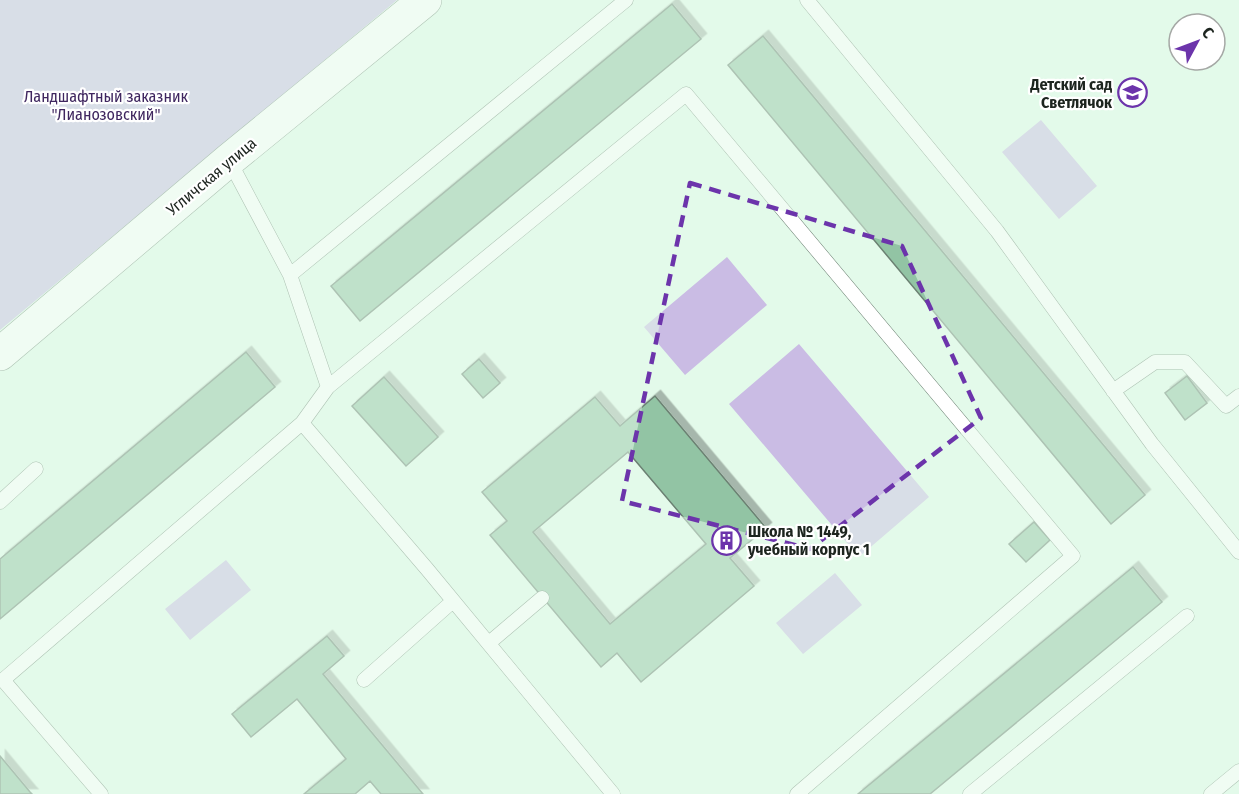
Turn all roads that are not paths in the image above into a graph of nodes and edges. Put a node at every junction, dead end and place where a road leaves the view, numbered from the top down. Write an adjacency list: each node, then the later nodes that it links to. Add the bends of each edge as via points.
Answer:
1 (425, 0): 4 (street, Угличская улица)
2 (626, 0): 5 (lane)
3 (807, 0): 8 (lane, via 997,231)
4 (229, 160): 5 (lane); 6 (street, Угличская улица)
5 (290, 275): 7 (lane)
6 (0, 354)
7 (328, 387): 10 (lane); 22 (lane, via 686,94 1073,556)
8 (1113, 391): 9 (lane, via 1155,362 1185,362 1226,406); 13 (lane)
9 (1239, 396)
10 (302, 423): 15 (lane); 20 (lane, via 3,680)
11 (36, 469): 12 (lane)
12 (0, 502)
13 (1239, 552)
14 (542, 598): 17 (lane)
15 (453, 601): 17 (lane); 18 (lane)
16 (1187, 616): 23 (lane)
17 (489, 644): 21 (lane)
18 (364, 680)
19 (1239, 771): 24 (lane)
20 (101, 794)
21 (613, 794)
22 (797, 794)
23 (970, 794)
24 (1211, 794)

